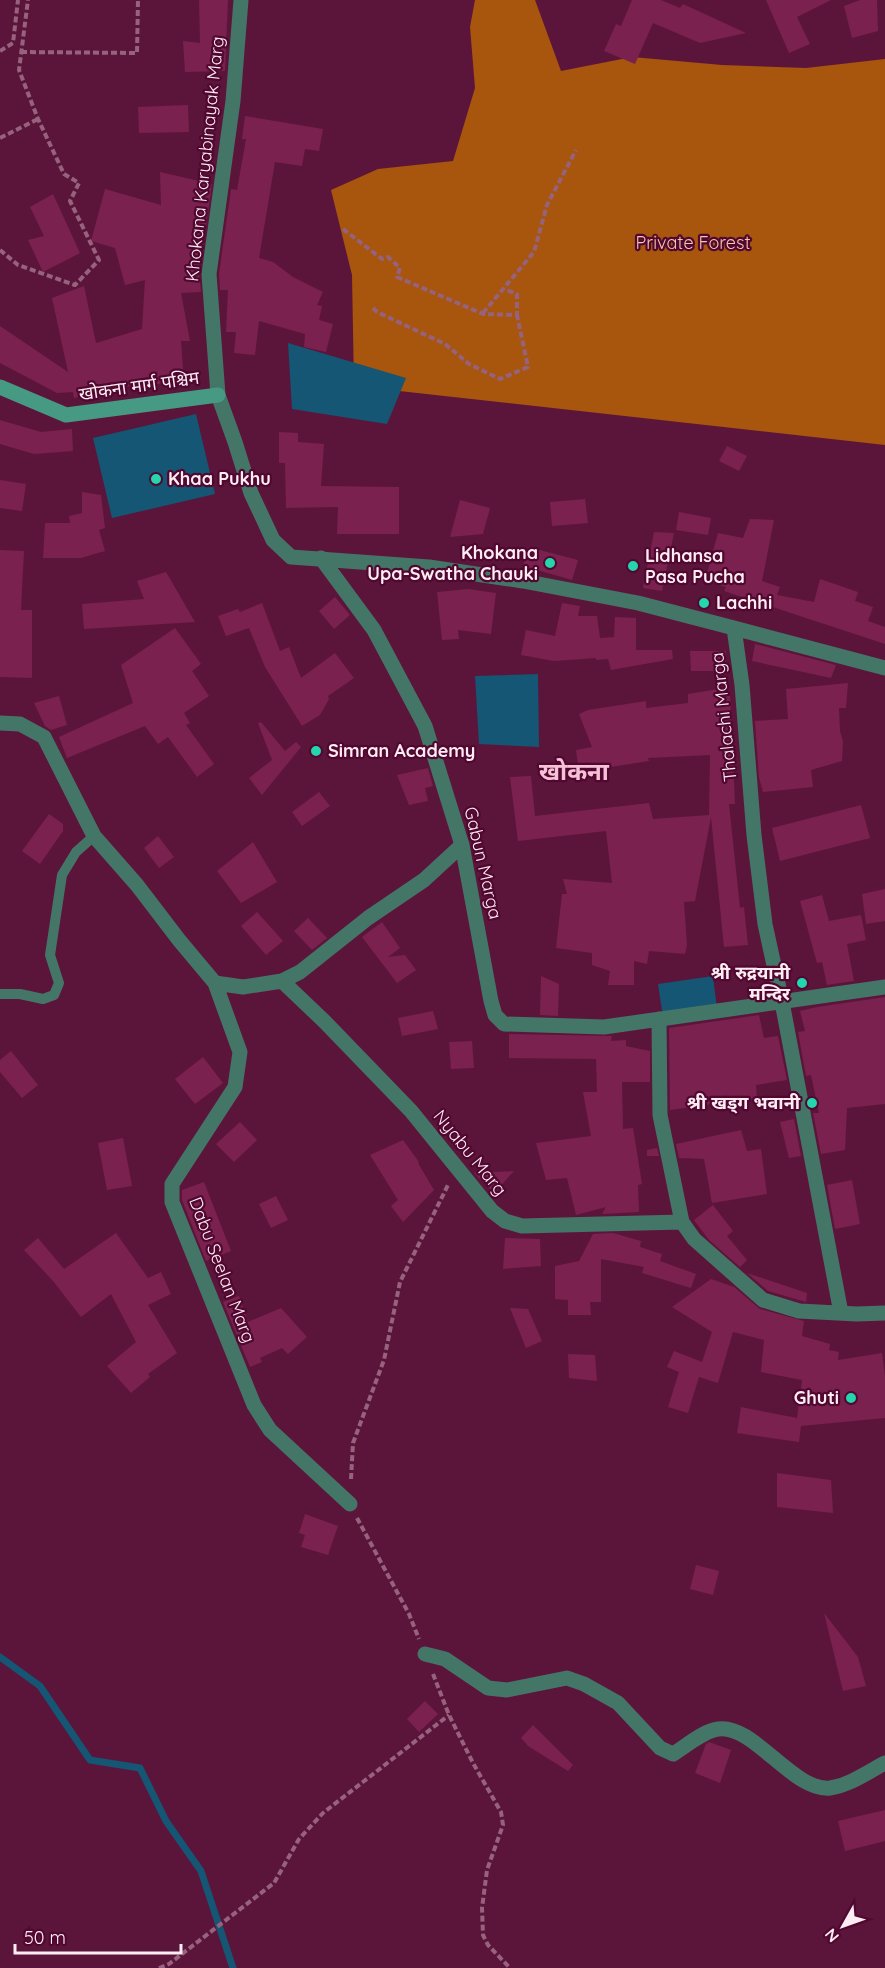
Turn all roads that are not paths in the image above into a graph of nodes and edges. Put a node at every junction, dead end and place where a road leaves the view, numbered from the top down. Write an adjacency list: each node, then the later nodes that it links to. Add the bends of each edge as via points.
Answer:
1 (241, 0): 3 (street, Khokana Karyabinayak Marg, via 232,111 209,274)
2 (0, 387): 3 (street, खोकना मार्ग पश्चिम, via 66,415)
3 (218, 395): 4 (street, Khokana Karyabinayak Marg, via 250,494 273,540 291,557)
4 (321, 558): 5 (street, Thalachi Marga, via 429,567 523,581 638,603); 9 (street, Gabun Marga, via 374,630 425,726)
5 (734, 628): 6 (street); 14 (street, Thalachi Marga, via 765,924)
6 (885, 668)
7 (0, 723): 8 (street, Dabu Seelan Marg, via 20,724 44,737)
8 (94, 836): 11 (street, Dabu Seelan Marg); 13 (lane, via 76,852 62,875 50,955 59,983 54,995 43,999)
9 (462, 846): 10 (street, via 424,880 300,972); 15 (street, Gabun Marga, via 491,1001 495,1015 504,1024 604,1027)
10 (282, 981): 11 (street, via 243,987); 16 (street, Nyabu Marg, via 411,1111 492,1211 505,1221 522,1226)
11 (215, 983): 19 (street, Dabu Seelan Marg, via 240,1052 235,1087 172,1184 172,1202 254,1405 270,1430)
12 (885, 987): 14 (street)
13 (0, 994)
14 (782, 1002): 15 (street); 17 (street, Thalachi Marga)
15 (659, 1019): 16 (street, via 660,1115)
16 (682, 1222): 17 (street, via 694,1239 763,1300 799,1311)
17 (841, 1313): 18 (street)
18 (885, 1313)
19 (350, 1504)
20 (425, 1654): 21 (street, via 445,1659 488,1688 507,1690 567,1678 584,1684 618,1703 660,1748 673,1754 717,1729 729,1730 748,1739 804,1781 829,1788 851,1782)
21 (885, 1763)

